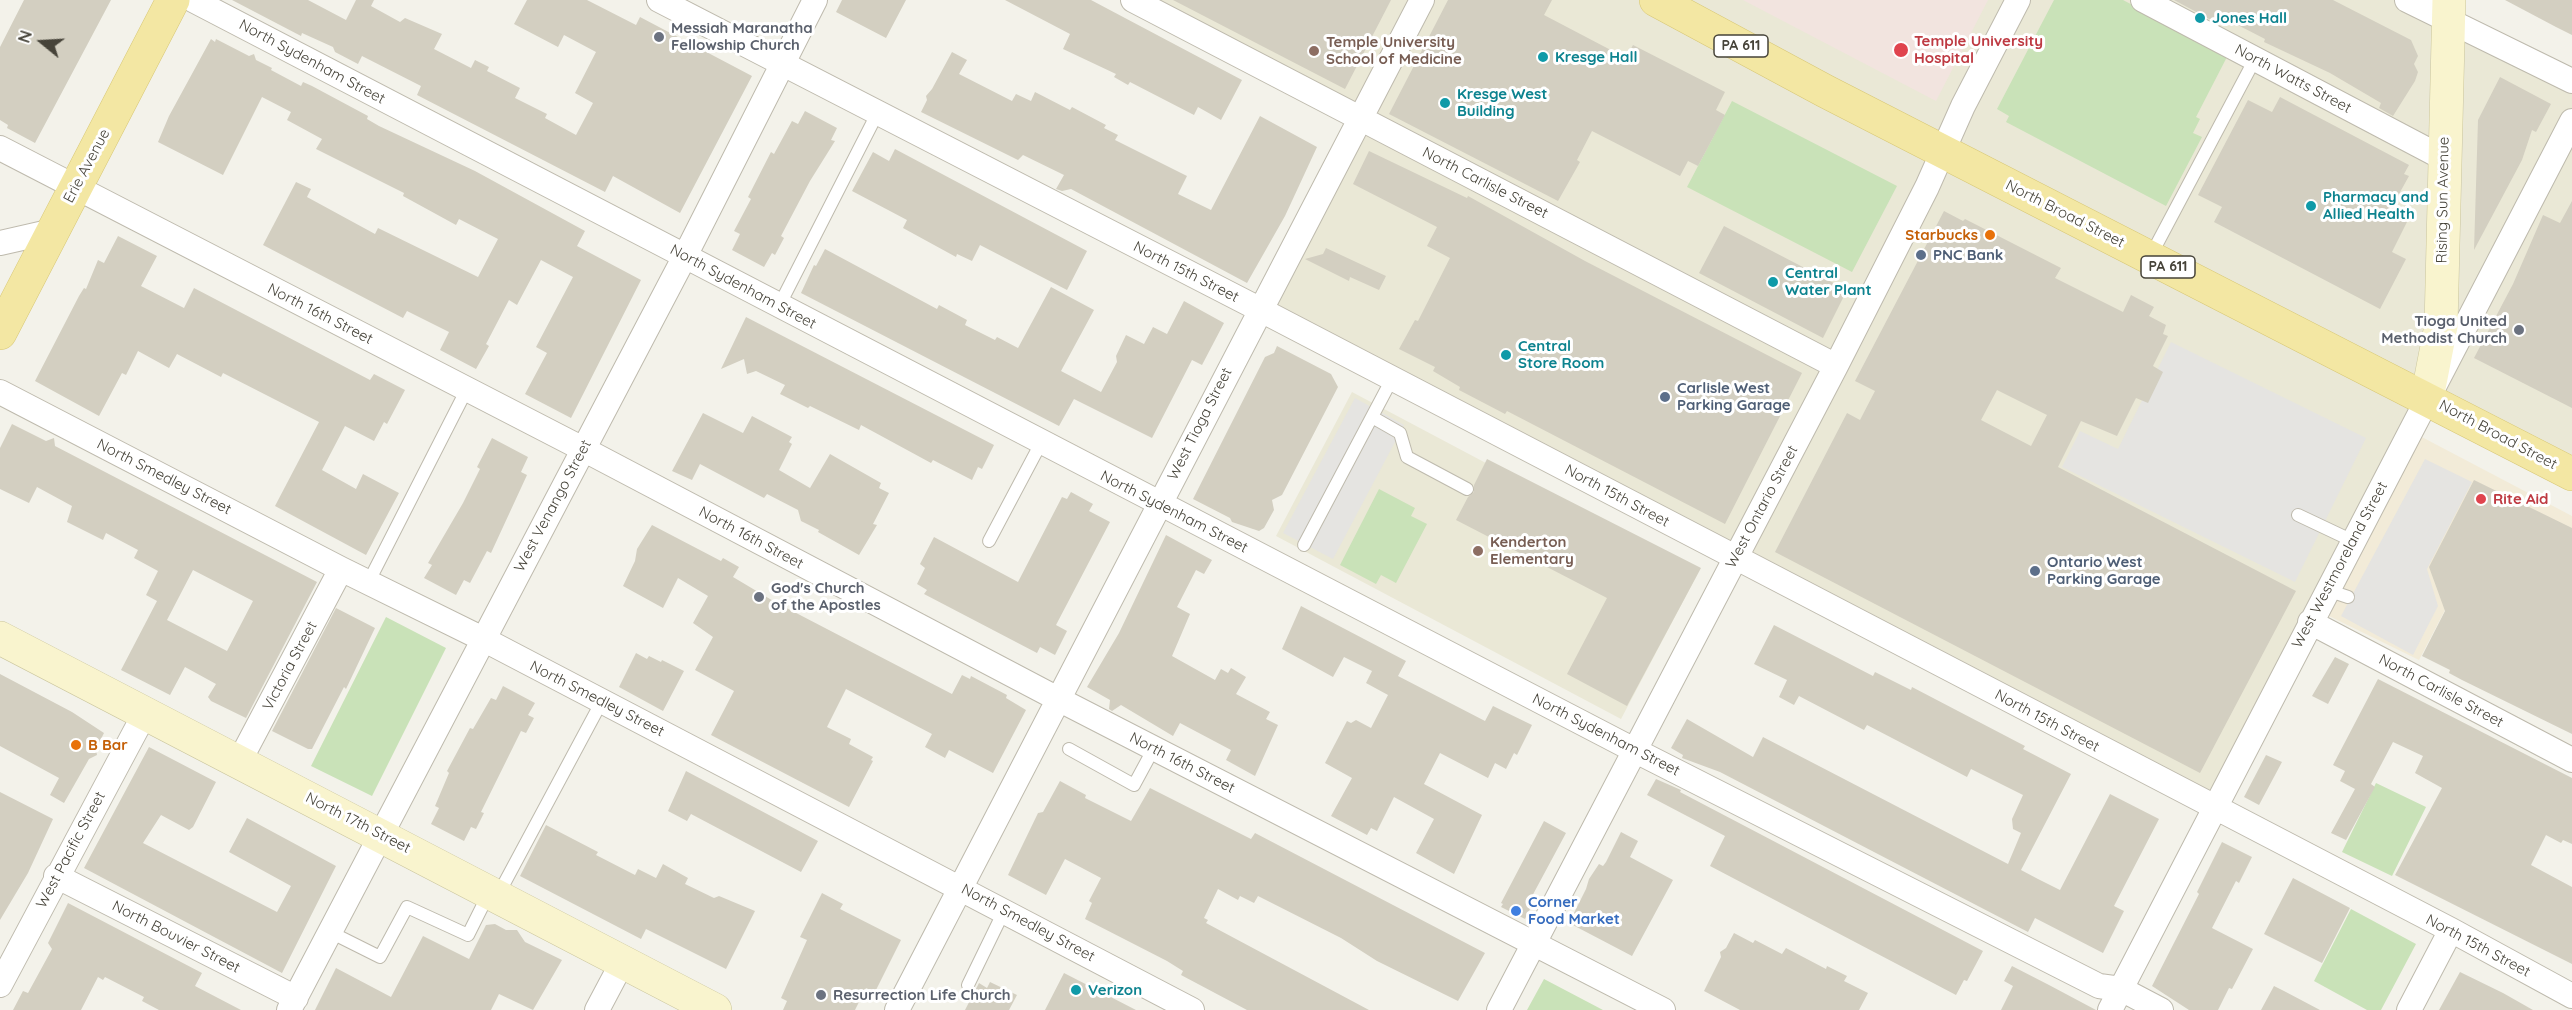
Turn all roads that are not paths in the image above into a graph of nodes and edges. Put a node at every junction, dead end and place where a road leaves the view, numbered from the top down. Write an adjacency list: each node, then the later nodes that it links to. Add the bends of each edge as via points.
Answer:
1 (173, 0): 21 (main road, Erie Avenue)
2 (192, 0): 24 (street, North Sydenham Street)
3 (659, 0): 13 (street, North 15th Street)
4 (815, 0): 13 (street, West Venango Street)
5 (1133, 0): 16 (street, North Carlisle Street)
6 (1422, 0): 16 (street, West Tioga Street)
7 (1656, 0): 19 (main road, North Broad Street / PA 611)
8 (2018, 0): 19 (street, West Ontario Street)
9 (2143, 0): 12 (street, North Watts Street)
10 (2407, 0): 11 (street)
11 (2449, 11): 14 (street); 20 (street, Rising Sun Avenue)
12 (2255, 59): 20 (street, North Watts Street); 25 (lane)
13 (780, 64): 15 (street, North 15th Street); 24 (street, West Venango Street)
14 (2572, 81)
15 (877, 114): 26 (lane); 27 (street, North 15th Street)
16 (1361, 119): 27 (street, West Tioga Street); 29 (street, North Carlisle Street)
17 (2572, 120): 33 (street, West Westmoreland Street)
18 (0, 148): 21 (street, North 16th Street)
19 (1943, 152): 25 (main road, North Broad Street / PA 611); 29 (street, West Ontario Street)
20 (2443, 158): 33 (street, Rising Sun Avenue, via 2441,326)
21 (76, 187): 22 (main road, Erie Avenue); 31 (street, North 16th Street)
22 (53, 231): 23 (street); 28 (main road, Erie Avenue)
23 (0, 243)
24 (685, 256): 26 (street, North Sydenham Street); 36 (street, West Venango Street)
25 (2150, 257): 33 (main road, North Broad Street / PA 611)
26 (779, 306): 35 (street, North Sydenham Street)
27 (1259, 309): 30 (street, North 15th Street); 39 (street, West Tioga Street)
28 (0, 333)
29 (1836, 366): 44 (street, West Ontario Street)
30 (1392, 379): 34 (lane); 44 (street, North 15th Street)
31 (467, 390): 36 (street, North 16th Street); 46 (lane)
32 (0, 392): 45 (street, North Smedley Street)
33 (2427, 398): 37 (main road, North Broad Street / PA 611); 42 (street, West Westmoreland Street)
34 (1372, 417): 38 (lane, via 1400,432 1407,457); 43 (lane)
35 (1041, 443): 39 (street, North Sydenham Street); 41 (lane)
36 (582, 449): 49 (street, West Venango Street); 50 (street, North 16th Street)
37 (2572, 474)
38 (1467, 489)
39 (1158, 504): 50 (street, West Tioga Street); 55 (street, North Sydenham Street)
40 (2298, 515): 42 (lane)
41 (989, 541)
42 (2353, 541): 47 (street, West Westmoreland Street, via 2337,594)
43 (1304, 545)
44 (1735, 558): 55 (street, West Ontario Street); 58 (street, North 15th Street)
45 (341, 569): 46 (street, North Smedley Street); 57 (street, Victoria Street)
46 (368, 583): 49 (street, North Smedley Street)
47 (2310, 622): 56 (street, North Carlisle Street); 58 (street, West Westmoreland Street)
48 (0, 638): 52 (street, North 17th Street)
49 (483, 639): 51 (street, North Smedley Street); 59 (street, West Venango Street)
50 (1058, 699): 53 (street, North 16th Street); 61 (street, West Tioga Street)
51 (602, 701): 61 (street, North Smedley Street); 62 (lane)
52 (144, 715): 57 (street, North 17th Street); 60 (street, West Pacific Street)
53 (1154, 748): 54 (lane, via 1134,785); 66 (street, North 16th Street)
54 (1069, 749)
55 (1636, 751): 66 (street, West Ontario Street); 70 (street, North Sydenham Street, via 2099,986)
56 (2572, 760)
57 (239, 762): 59 (street, North 17th Street)
58 (2214, 808): 64 (street, North 15th Street); 70 (street, West Westmoreland Street)
59 (381, 836): 62 (street, North 17th Street); 65 (street, West Venango Street)
60 (56, 876): 68 (street, West Pacific Street); 72 (street, North Bouvier Street)
61 (961, 888): 63 (street, North Smedley Street); 75 (street, West Tioga Street)
62 (494, 894): 65 (lane, via 468,935 407,907 380,957); 67 (street, North 17th Street)
63 (1004, 911): 69 (lane); 76 (street, North Smedley Street)
64 (2451, 930): 71 (street, North 15th Street); 81 (street)
65 (330, 932): 72 (street, West Venango Street)
66 (1534, 942): 77 (street, West Ontario Street); 78 (street, North 16th Street)
67 (623, 961): 73 (street); 74 (street, North 17th Street)
68 (0, 985)
69 (968, 985)
70 (2121, 989): 79 (street, West Westmoreland Street); 80 (street, North Sydenham Street)
71 (2572, 996)
72 (292, 1004)
73 (597, 1010)
74 (714, 1010)
75 (897, 1010)
76 (1192, 1010)
77 (1499, 1010)
78 (1663, 1010)
79 (2110, 1010)
80 (2161, 1010)
81 (2409, 1010)

